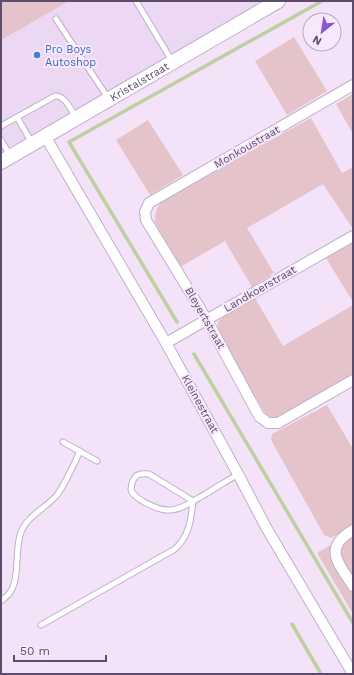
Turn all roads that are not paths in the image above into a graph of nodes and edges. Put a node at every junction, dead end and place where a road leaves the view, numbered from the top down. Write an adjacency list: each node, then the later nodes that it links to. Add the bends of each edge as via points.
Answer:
1 (136, 1): 4 (lane)
2 (278, 1): 4 (street, Kristalstraat)
3 (56, 19): 6 (lane)
4 (173, 62): 6 (street, Kristalstraat)
5 (353, 85): 14 (street, Monkoustraat, via 149,203)
6 (108, 99): 8 (street, Kristalstraat)
7 (17, 118): 8 (lane, via 59,95 63,97); 9 (lane); 12 (lane)
8 (76, 118): 10 (street, Kristalstraat)
9 (1, 126)
10 (45, 136): 12 (street, Kristalstraat); 17 (street, Kleinestraat)
11 (1, 140): 13 (lane)
12 (32, 144): 13 (street, Kristalstraat)
13 (6, 159)
14 (145, 212): 16 (street, Bleyertstraat, via 146,220)
15 (353, 236): 16 (street, Landkoerstraat)
16 (207, 320): 17 (street, Landkoerstraat); 18 (street, Bleyertstraat, via 259,416 268,423 278,423)
17 (166, 343): 22 (street, Kleinestraat)
18 (353, 380)
19 (63, 442): 20 (lane)
20 (80, 451): 21 (lane); 26 (lane, via 56,496 36,513 21,531 14,586)
21 (97, 461)
22 (238, 474): 23 (lane); 28 (street, Kleinestraat)
23 (194, 501): 23 (lane, via 149,474 139,474 132,483 133,493 154,507 170,510); 27 (lane, via 187,533 175,549)
24 (353, 530): 25 (street, via 345,535 335,552)
25 (353, 586)
26 (1, 601)
27 (41, 625)
28 (353, 674)

